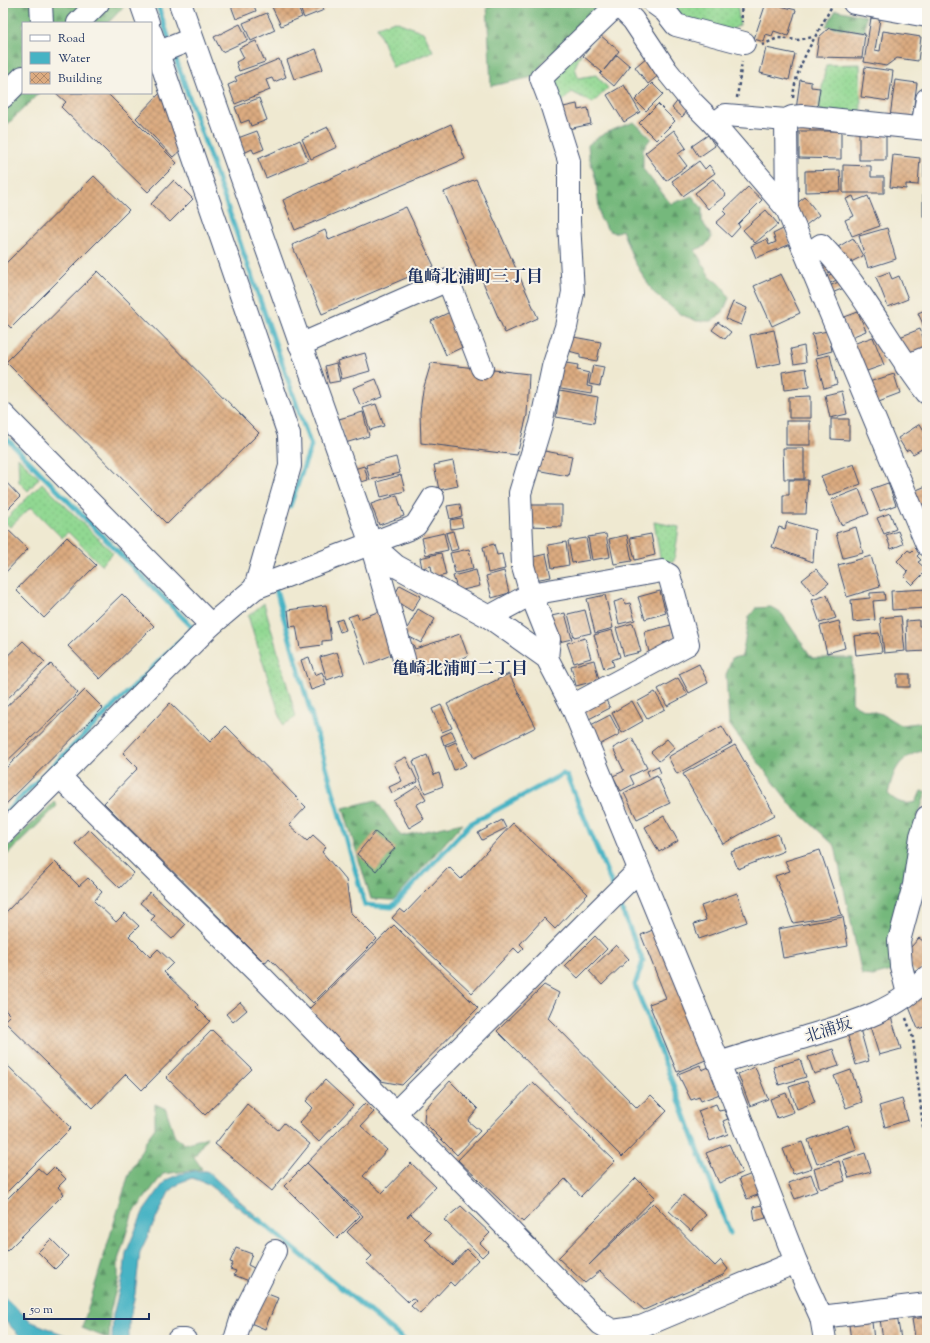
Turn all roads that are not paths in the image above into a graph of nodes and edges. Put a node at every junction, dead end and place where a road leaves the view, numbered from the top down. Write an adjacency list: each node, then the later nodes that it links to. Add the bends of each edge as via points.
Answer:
1 (41, 3): 9 (street)
2 (98, 3): 10 (street)
3 (141, 3): 11 (street)
4 (180, 3): 12 (street)
5 (654, 3): 13 (street, via 665,11 676,25)
6 (854, 3): 8 (street)
7 (623, 5): 19 (street, via 672,77); 33 (street, via 541,78 569,161 573,292 541,424 520,493 523,566)
8 (927, 16)
9 (42, 22)
10 (79, 22)
11 (148, 22)
12 (192, 39): 14 (street); 23 (street)
13 (744, 43)
14 (160, 46): 32 (street, via 289,435 290,466)
15 (22, 78): 16 (street)
16 (3, 97)
17 (927, 98): 20 (street)
18 (789, 118): 19 (street, via 726,115); 20 (street, via 802,116); 21 (street)
19 (714, 124): 21 (street)
20 (924, 129)
21 (787, 209): 22 (street)
22 (807, 255): 25 (street, via 821,245 838,263); 31 (street)
23 (300, 345): 26 (street, via 448,280); 30 (street)
24 (927, 357): 25 (street)
25 (906, 366): 27 (street)
26 (482, 368)
27 (927, 394)
28 (3, 414): 35 (street)
29 (433, 498): 30 (street, via 416,525)
30 (370, 544): 32 (street); 34 (street, via 396,566); 37 (street)
31 (927, 545)
32 (268, 584): 35 (street)
33 (531, 594): 34 (street); 36 (street, via 549,639); 38 (street, via 662,571 669,575 688,644)
34 (489, 617): 36 (street)
35 (211, 625): 39 (street)
36 (547, 658): 38 (street)
37 (404, 659)
38 (572, 706): 42 (street)
39 (60, 776): 41 (street); 46 (street)
40 (927, 817): 44 (street, via 921,836 914,885 899,941)
41 (3, 833)
42 (639, 870): 45 (street); 46 (street)
43 (927, 977): 44 (street, 北浦坂)
44 (904, 998): 45 (street, 北浦坂, via 873,1014 832,1029)
45 (719, 1062): 48 (street)
46 (396, 1113): 51 (street, via 601,1324)
47 (275, 1252): 54 (street, via 242,1317)
48 (796, 1262): 50 (street); 51 (street)
49 (927, 1304): 50 (street)
50 (821, 1317): 55 (street)
51 (624, 1335)
52 (178, 1340): 53 (street)
53 (185, 1340)
54 (235, 1340)
55 (825, 1340)

